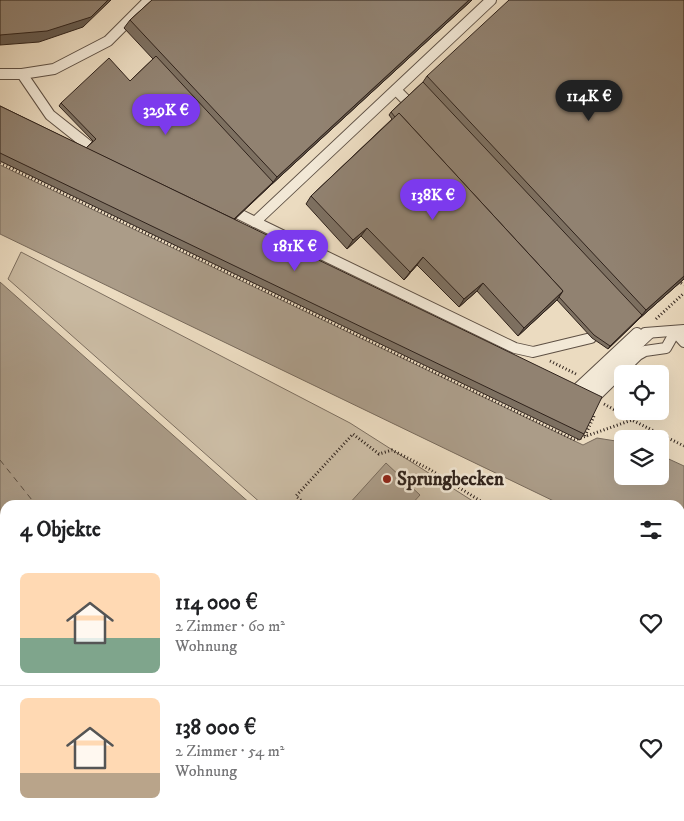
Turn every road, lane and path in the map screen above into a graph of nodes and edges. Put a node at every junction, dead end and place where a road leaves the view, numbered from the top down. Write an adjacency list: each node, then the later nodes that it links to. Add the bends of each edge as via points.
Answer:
1 (149, 0): 4 (lane, via 108,42 54,69)
2 (491, 0): 5 (lane)
3 (0, 74): 4 (lane)
4 (22, 74): 7 (lane, via 50,115)
5 (396, 90): 6 (lane); 10 (lane)
6 (406, 100)
7 (90, 146)
8 (0, 163): 22 (path, via 575,440)
9 (240, 214): 10 (lane)
10 (255, 222): 16 (lane, via 514,348 533,352)
11 (684, 293): 13 (path, via 654,321)
12 (679, 331): 13 (lane); 17 (lane); 18 (lane, via 666,348 645,351)
13 (652, 332): 14 (lane); 18 (lane)
14 (637, 333): 15 (lane); 18 (lane)
15 (624, 334)
16 (592, 338)
17 (684, 342)
18 (587, 397): 19 (path)
19 (614, 411)
20 (594, 416): 22 (path)
21 (632, 420): 22 (path); 23 (path)
22 (584, 436)
23 (684, 446)
24 (300, 500): 25 (path, via 296,496 353,434 378,454 392,450)
25 (479, 500)

